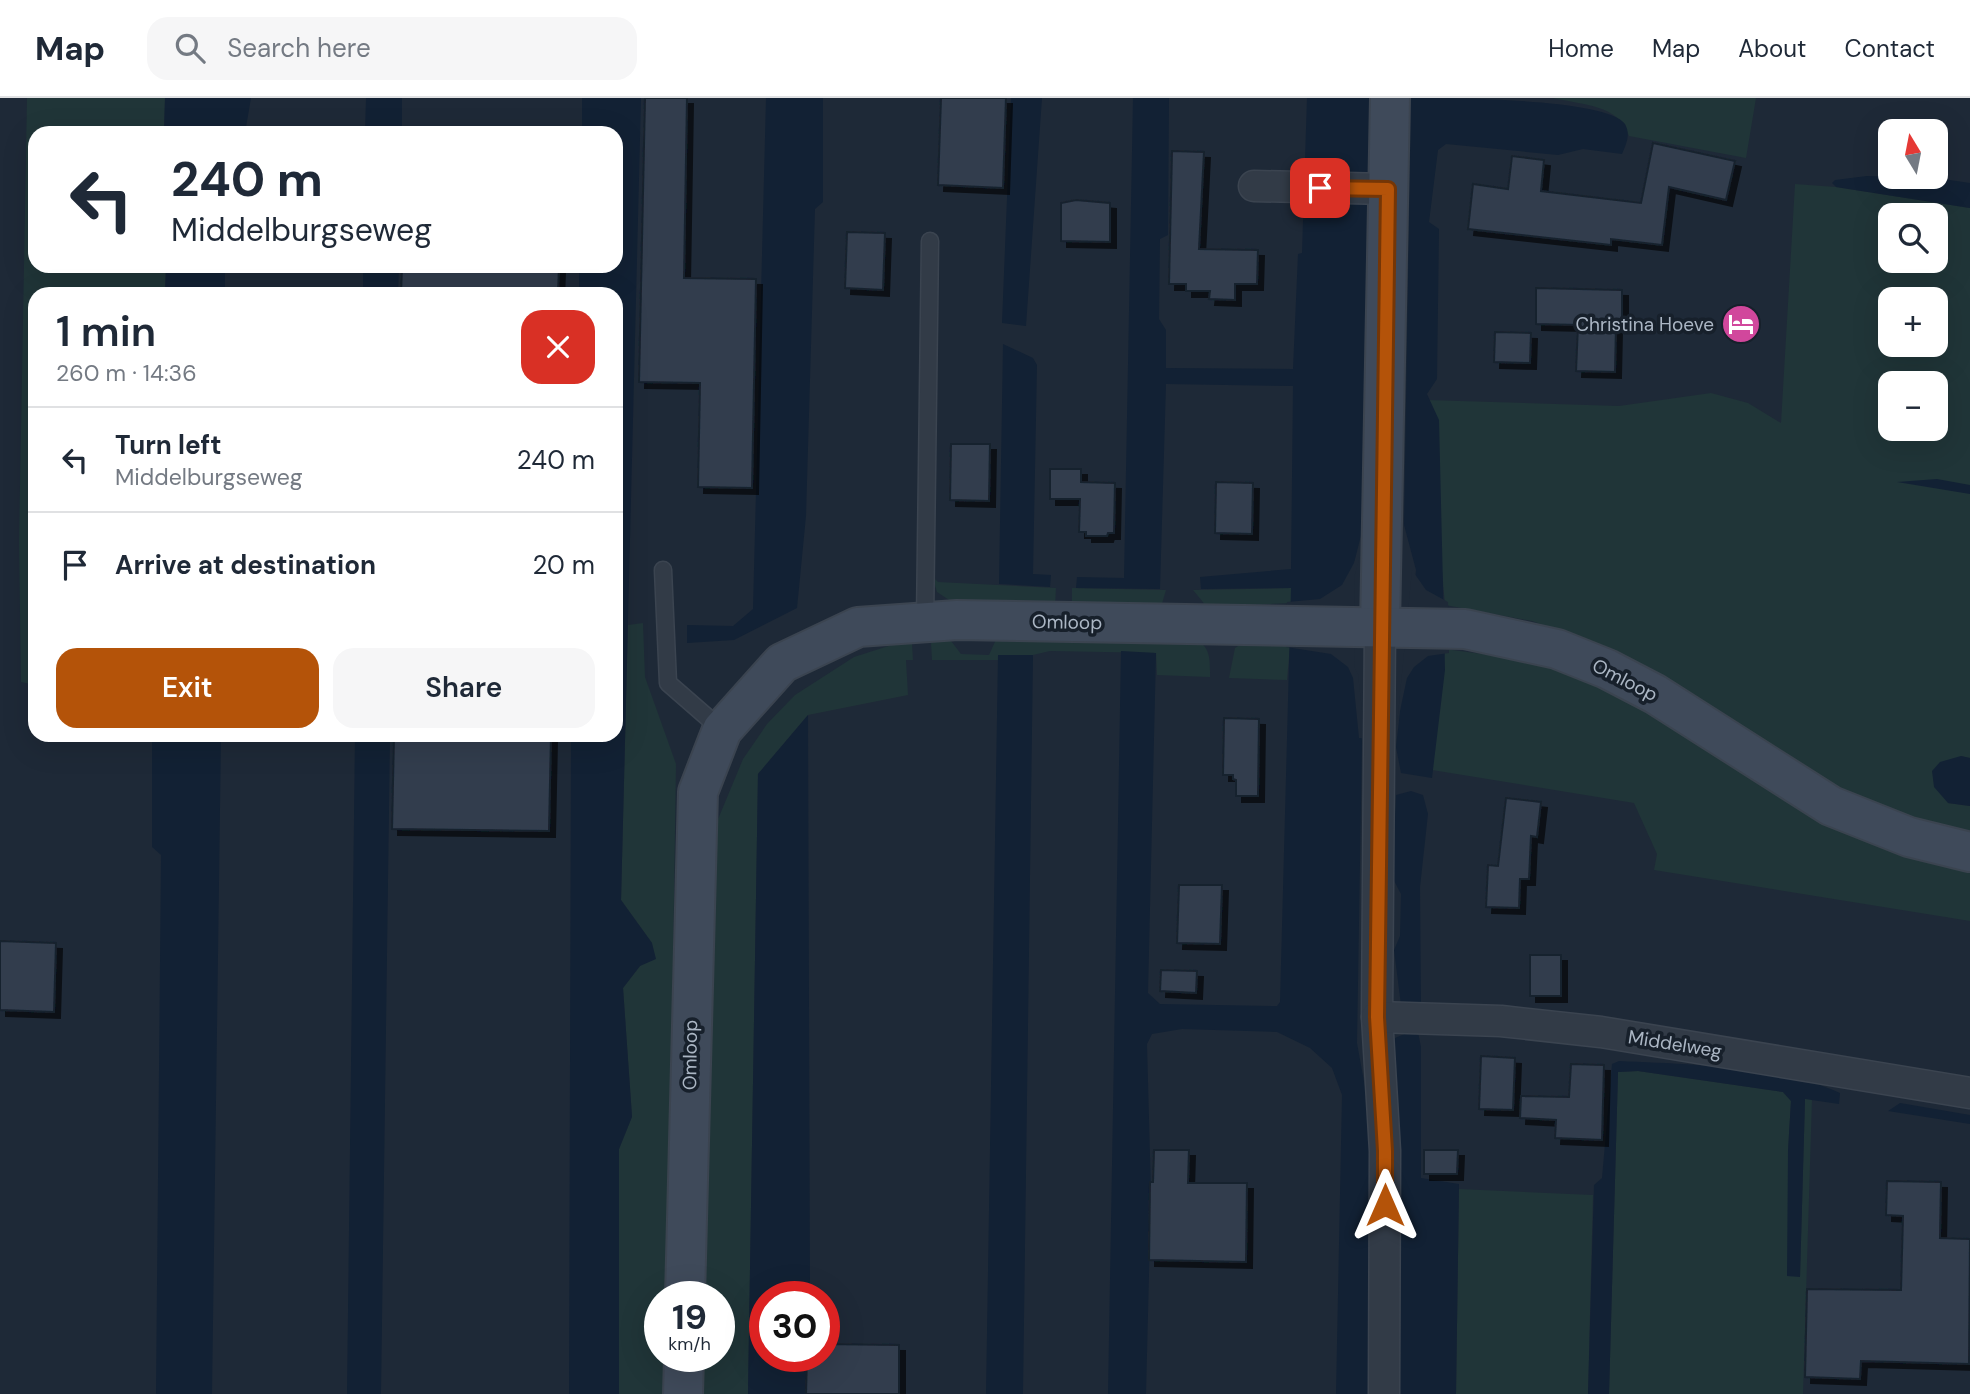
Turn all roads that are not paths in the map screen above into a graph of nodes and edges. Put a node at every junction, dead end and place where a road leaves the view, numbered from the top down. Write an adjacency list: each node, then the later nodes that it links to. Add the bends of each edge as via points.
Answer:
1 (1390, 98): 3 (street)
2 (1254, 186): 3 (street)
3 (1388, 189): 7 (street)
4 (930, 241): 6 (lane)
5 (663, 570): 8 (lane, via 668,683)
6 (925, 622): 7 (street, Omloop); 8 (street, Omloop, via 858,626 782,663)
7 (1381, 627): 9 (street, Omloop, via 1465,629 1557,649 1655,694 1831,806 1909,837); 10 (street)
8 (722, 730): 12 (street, Omloop, via 698,792)
9 (1970, 852)
10 (1377, 1017): 11 (street, Middelweg, via 1501,1021 1601,1032); 15 (street, via 1385,1151)
11 (1970, 1093)
12 (685, 1281)
13 (684, 1372): 14 (street)
14 (683, 1394)
15 (1384, 1394)

